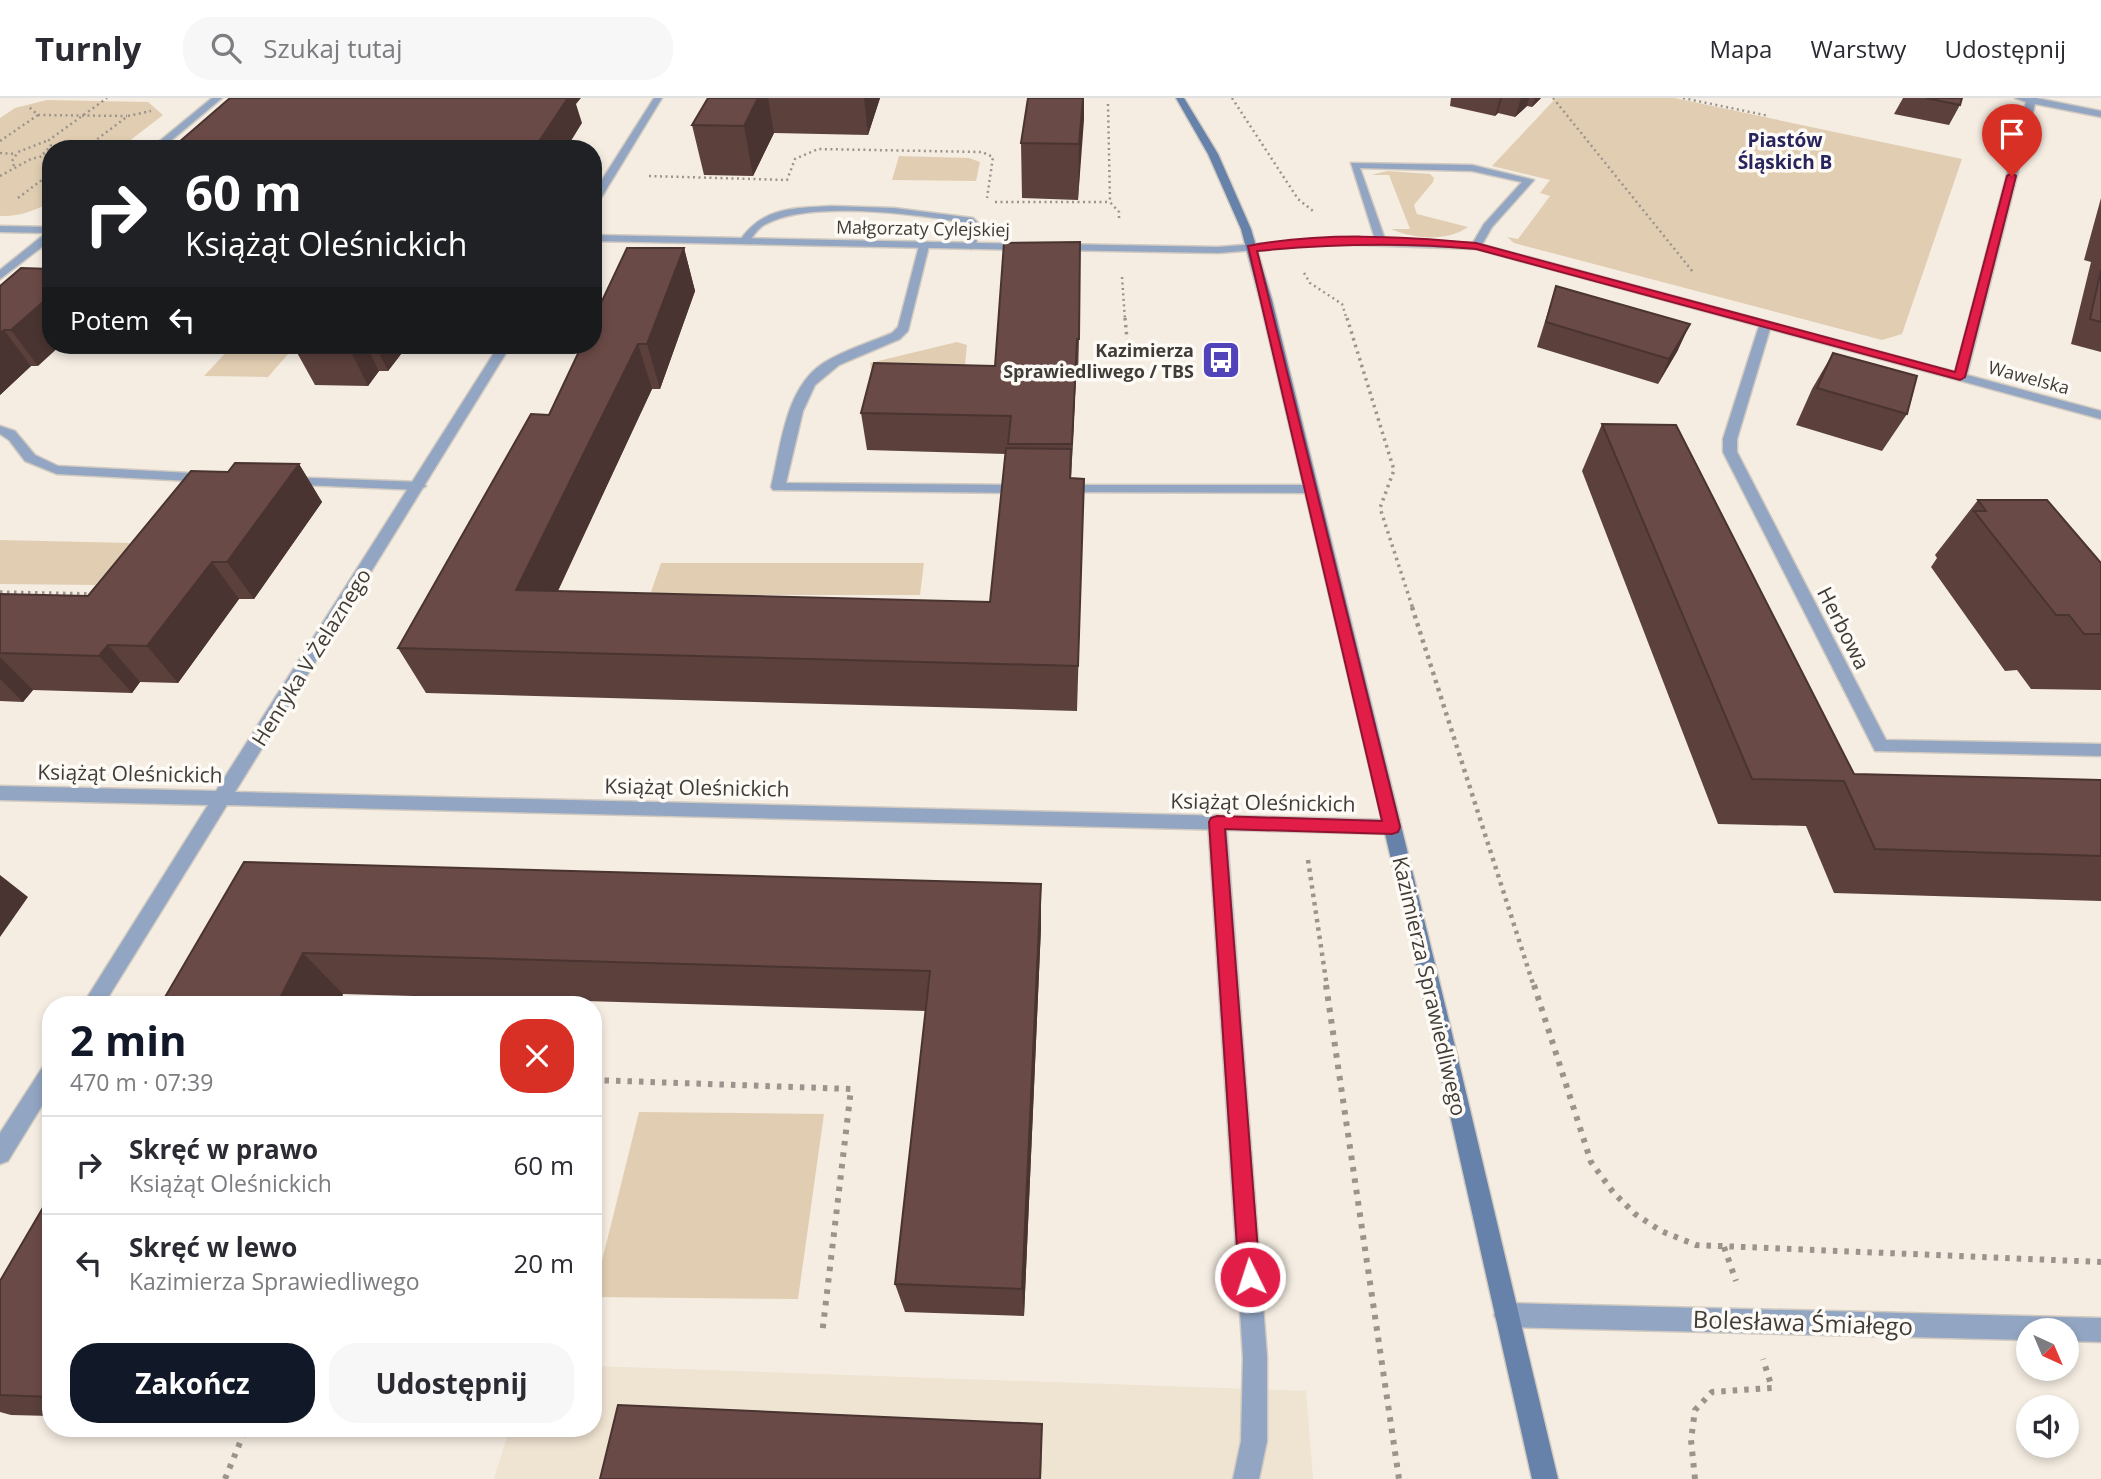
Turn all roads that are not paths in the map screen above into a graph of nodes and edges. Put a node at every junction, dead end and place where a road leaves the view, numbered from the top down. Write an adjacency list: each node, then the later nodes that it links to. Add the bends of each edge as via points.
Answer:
1 (218, 98): 7 (street)
2 (659, 98): 8 (street)
3 (1180, 98): 18 (street, Kazimierza Sprawiedliwego, via 1213,154)
4 (2019, 98): 5 (street)
5 (2032, 99): 6 (street); 22 (street)
6 (2101, 114)
7 (166, 140)
8 (602, 189)
9 (0, 229): 10 (street)
10 (42, 231)
11 (602, 238): 13 (street, Małgorzaty Cylejskiej)
12 (42, 240): 19 (street)
13 (744, 242): 15 (street, Małgorzaty Cylejskiej); 16 (street, via 762,221 781,214 865,210 969,220 974,224)
14 (1381, 242): 17 (street, Wawelska); 17 (street, via 1354,165 1472,168 1529,180); 18 (street, Wawelska, via 1305,242)
15 (924, 246): 16 (street, Małgorzaty Cylejskiej); 28 (street, via 904,328 828,367 802,397 778,487)
16 (971, 246): 18 (street, Małgorzaty Cylejskiej)
17 (1476, 246): 20 (street, Wawelska)
18 (1251, 248): 28 (street, Kazimierza Sprawiedliwego)
19 (0, 276)
20 (1766, 324): 22 (street, Wawelska); 29 (street, Herbowa, via 1730,439 1730,452 1881,747)
21 (500, 354): 27 (street, Henryka V Żelaznego)
22 (1960, 377): 23 (street, Wawelska)
23 (2101, 415)
24 (0, 430): 25 (street, via 16,439 28,456 57,470)
25 (227, 479)
26 (268, 480): 27 (street)
27 (419, 486): 31 (street, Henryka V Żelaznego)
28 (1309, 489): 33 (street, Kazimierza Sprawiedliwego)
29 (2101, 750)
30 (0, 793): 31 (street, Książąt Oleśnickich)
31 (222, 798): 32 (street, Książąt Oleśnickich); 34 (street, Henryka V Żelaznego)
32 (1217, 822): 33 (street, Książąt Oleśnickich); 39 (street, via 1255,1357 1254,1441)
33 (1392, 827): 37 (street, Kazimierza Sprawiedliwego)
34 (98, 996)
35 (42, 1086): 36 (street)
36 (0, 1153)
37 (1506, 1315): 38 (street, Bolesława Śmiałego); 40 (street, Kazimierza Sprawiedliwego)
38 (2101, 1330)
39 (1246, 1479)
40 (1545, 1479)

